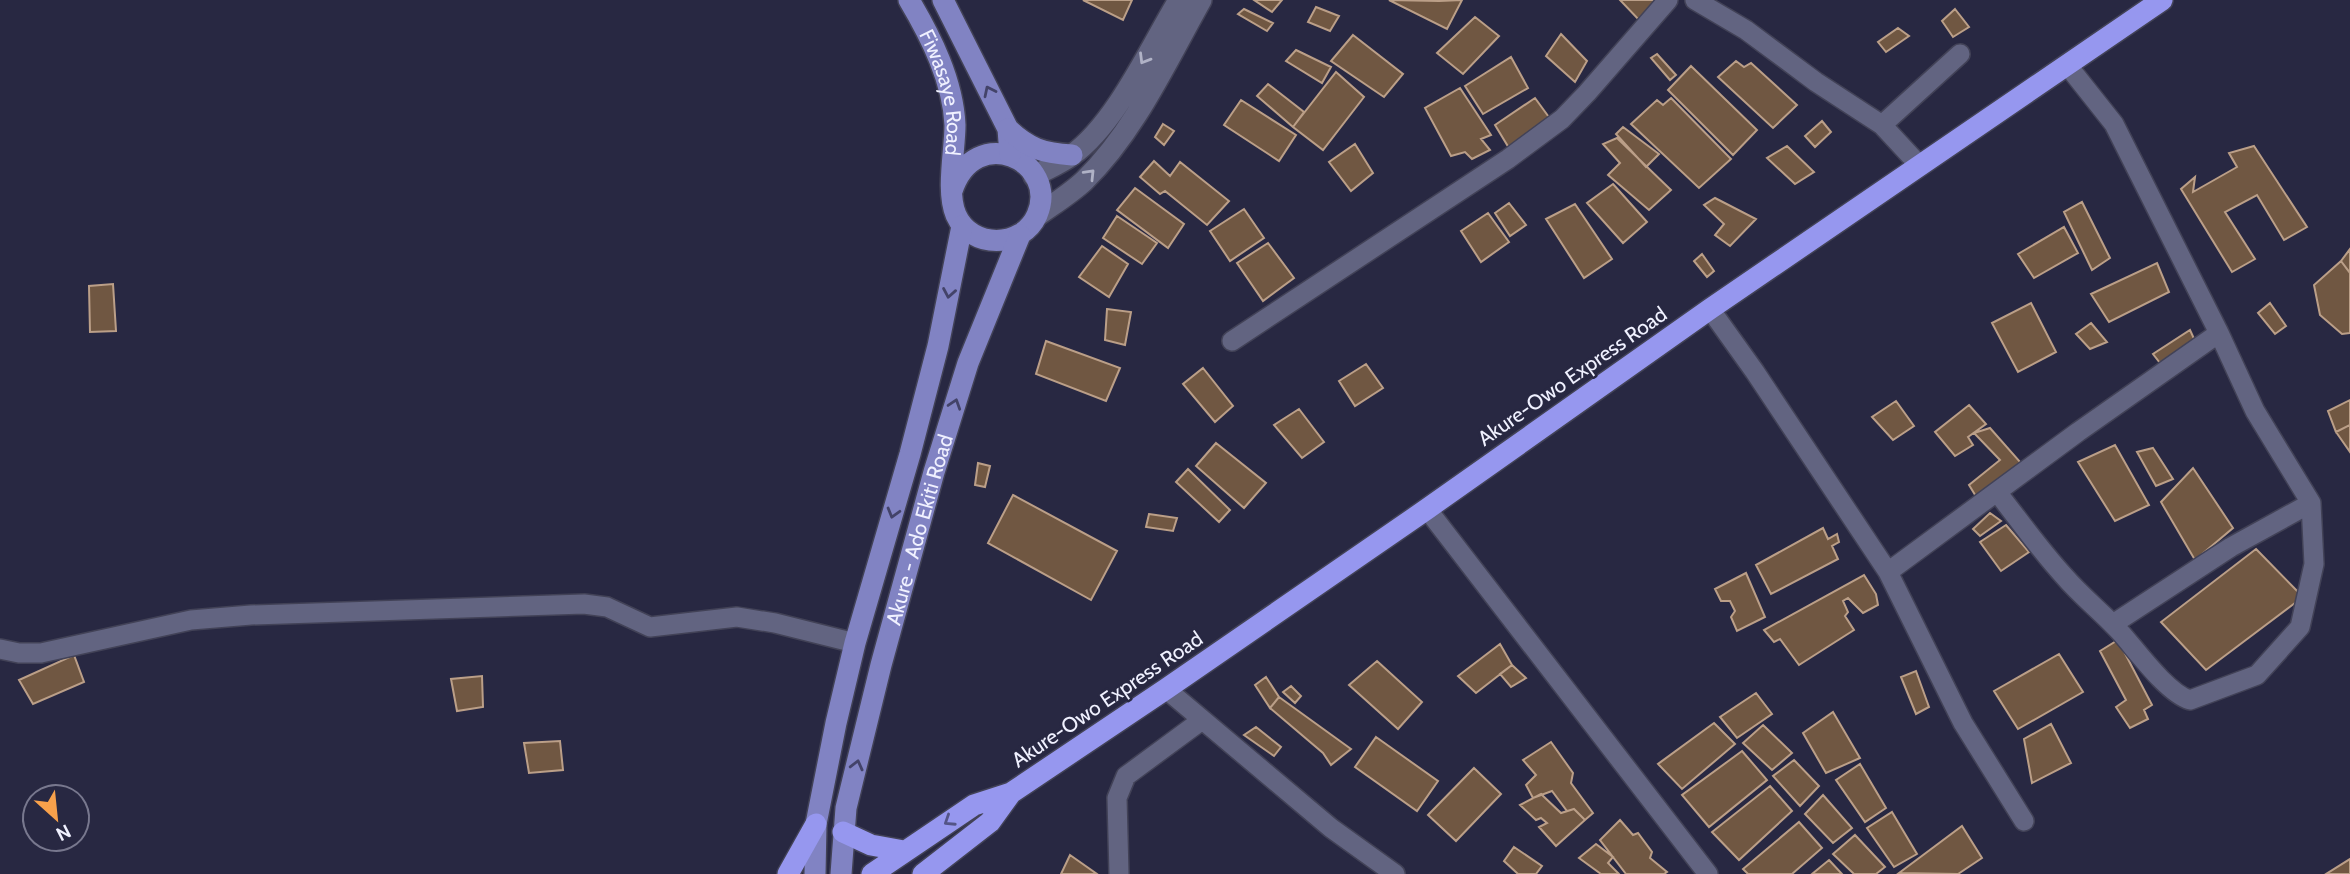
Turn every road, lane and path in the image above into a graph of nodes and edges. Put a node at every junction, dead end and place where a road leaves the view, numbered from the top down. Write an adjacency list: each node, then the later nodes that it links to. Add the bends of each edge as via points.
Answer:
1 (909, 0): 16 (main road, Fiwasaye Road, via 953,100)
2 (943, 0): 11 (main road, Fiwasaye Road, one-way to 2)
3 (1178, 0): 13 (main road, one-way to 13, via 1119,100 1093,136)
4 (1201, 0): 17 (main road, one-way to 4, via 1082,183 1108,155 1137,114)
5 (1668, 0): 22 (street, via 1562,119)
6 (1696, 0): 10 (street)
7 (2162, 0): 9 (highway, Akure-Owo Express Road)
8 (1960, 54): 10 (street)
9 (2068, 65): 14 (highway, Akure-Owo Express Road); 21 (street, via 2114,124)
10 (1882, 125): 14 (street)
11 (1007, 129): 12 (main road, Fiwasaye Road); 13 (main road, via 1037,150)
12 (1010, 155): 15 (main road); 16 (main road, via 973,160 963,168)
13 (1072, 155): 15 (main road)
14 (1920, 166): 20 (highway, Akure-Owo Express Road)
15 (1034, 176): 17 (main road, via 1041,192)
16 (953, 191): 18 (main road)
17 (1037, 216): 19 (main road)
18 (962, 226): 19 (main road, via 996,242); 28 (main road, Akure - Ado Ekiti Road, one-way to 28, via 938,346)
19 (1020, 235): 35 (main road, Akure - Ado Ekiti Road, one-way to 19, via 881,665 934,472 968,363)
20 (1710, 309): 25 (highway, Akure-Owo Express Road); 26 (street)
21 (2219, 333): 23 (street); 24 (street, via 2255,411)
22 (1232, 341)
23 (1997, 492): 26 (street); 27 (street, via 2062,575)
24 (2311, 503): 27 (street, via 2231,547); 27 (street, via 2314,564 2300,627 2257,674 2185,699)
25 (1427, 509): 30 (highway, Akure-Owo Express Road); 44 (street)
26 (1888, 572): 33 (street, via 1964,723)
27 (2113, 624)
28 (855, 643): 29 (street, via 737,617 650,627 607,607 584,604 250,615 191,620 41,653); 34 (main road, Akure - Ado Ekiti Road)
29 (0, 649)
30 (1166, 689): 31 (street); 32 (highway, Akure-Owo Express Road)
31 (1202, 720): 42 (street, via 1126,776 1117,798); 43 (street, via 1331,828)
32 (1011, 793): 36 (highway, Akure-Owo Express Road, one-way to 36, via 974,805); 41 (highway, Akure-Owo Express Road, via 990,822)
33 (2024, 821)
34 (816, 824): 37 (highway); 38 (main road, Akure - Ado Ekiti Road)
35 (842, 832): 36 (highway, via 871,845); 39 (main road, Akure - Ado Ekiti Road)
36 (904, 851): 40 (highway, Akure-Owo Express Road)
37 (788, 874)
38 (816, 874)
39 (841, 874)
40 (872, 874)
41 (923, 874)
42 (1119, 874)
43 (1395, 874)
44 (1708, 874)

